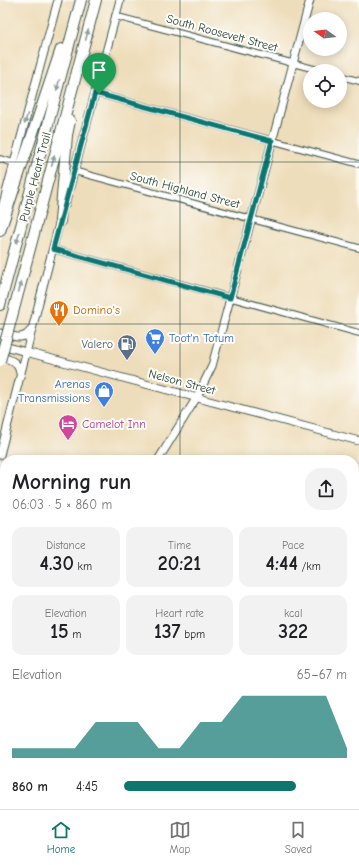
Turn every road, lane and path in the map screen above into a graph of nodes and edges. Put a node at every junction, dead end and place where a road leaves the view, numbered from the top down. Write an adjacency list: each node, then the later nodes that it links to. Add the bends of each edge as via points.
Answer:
1 (58, 0): 16 (street, one-way to 16)
2 (81, 0): 7 (highway, Purple Heart Trail)
3 (96, 0): 12 (highway, Purple Heart Trail, one-way to 3)
4 (120, 0): 6 (street)
5 (310, 0): 8 (street)
6 (116, 16): 8 (street, South Roosevelt Street); 13 (street)
7 (75, 20): 22 (highway, via 60,51); 26 (highway, Purple Heart Trail, one-way to 26)
8 (293, 63): 9 (street, South Roosevelt Street); 14 (street)
9 (303, 66)
10 (347, 78): 11 (street)
11 (359, 81)
12 (74, 82): 21 (highway); 33 (highway, Purple Heart Trail, one-way to 12, bridge)
13 (95, 93): 14 (street); 18 (street)
14 (272, 141): 17 (street); 20 (street)
15 (0, 159): 16 (street)
16 (14, 163): 19 (street)
17 (359, 164)
18 (74, 171): 20 (street, South Highland Street); 21 (street)
19 (0, 215)
20 (251, 219): 23 (street, South Highland Street); 25 (street)
21 (60, 221): 24 (street)
22 (0, 231)
23 (359, 248)
24 (53, 249): 25 (street); 27 (street)
25 (230, 298): 29 (street); 35 (street, via 212,366)
26 (0, 305)
27 (32, 328): 28 (street, via 28,335 20,338); 31 (street)
28 (0, 333)
29 (359, 333)
30 (0, 345): 31 (street, Nelson Street)
31 (26, 352): 34 (street); 35 (street, Nelson Street)
32 (0, 356): 34 (street, via 18,364)
33 (0, 361)
34 (20, 375): 37 (street)
35 (197, 397): 36 (street, Nelson Street); 38 (street)
36 (359, 441)
37 (0, 454)
38 (161, 455)

